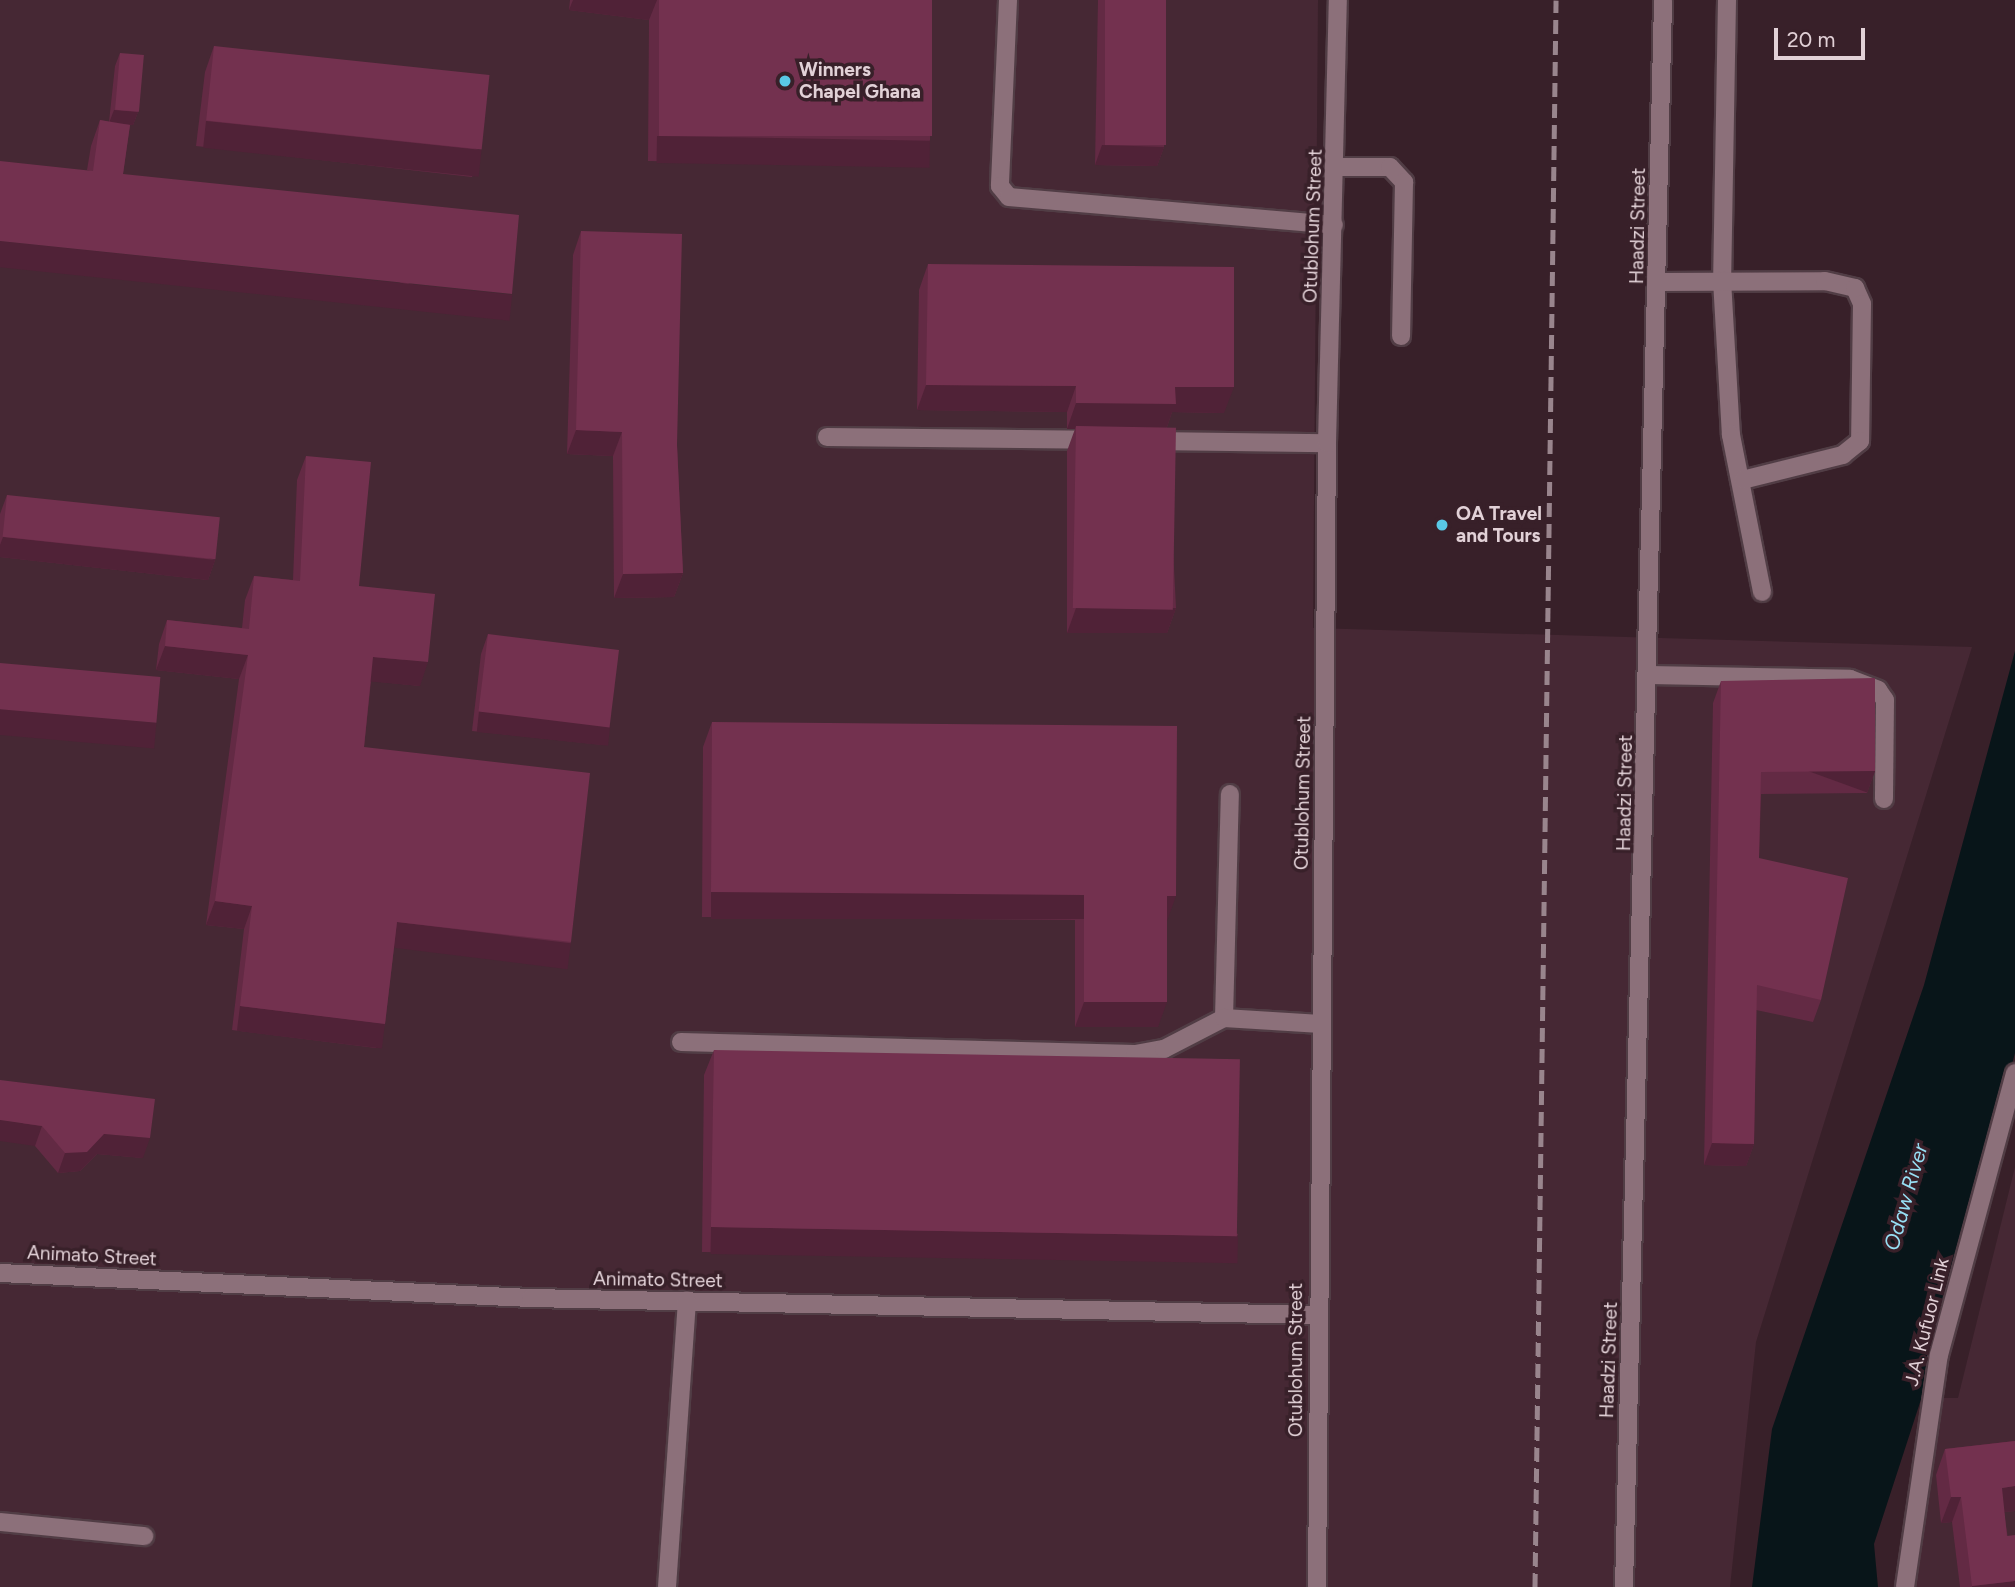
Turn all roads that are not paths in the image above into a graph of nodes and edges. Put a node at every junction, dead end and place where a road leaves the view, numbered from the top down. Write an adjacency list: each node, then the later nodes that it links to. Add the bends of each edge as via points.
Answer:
1 (1009, 0): 6 (street, via 1000,186 1009,197)
2 (1338, 0): 5 (street, Otublohum Street)
3 (1663, 0): 8 (street, Haadzi Street)
4 (1727, 0): 7 (street)
5 (1336, 167): 6 (street, Otublohum Street); 9 (street, via 1390,167 1404,182)
6 (1334, 225): 11 (street, Otublohum Street)
7 (1722, 280): 8 (street); 12 (street, via 1731,435); 12 (street, via 1825,281 1855,288 1862,304 1860,441 1843,455)
8 (1658, 282): 14 (street, Haadzi Street)
9 (1401, 336)
10 (827, 437): 11 (street)
11 (1327, 443): 18 (street, Otublohum Street)
12 (1743, 480): 13 (street)
13 (1762, 592)
14 (1649, 675): 16 (street, via 1850,678 1878,690 1885,699); 28 (street, Haadzi Street)
15 (1230, 794): 17 (street)
16 (1884, 799)
17 (1224, 1018): 18 (street); 19 (street, via 1164,1049 1135,1054)
18 (1321, 1024): 23 (street, Otublohum Street)
19 (681, 1042)
20 (2015, 1073): 29 (street, J.A. Kufuor Link, via 1936,1367)
21 (0, 1273): 22 (street, Animato Street)
22 (687, 1301): 23 (street, Animato Street); 26 (street)
23 (1316, 1315): 27 (street, Otublohum Street)
24 (0, 1522): 25 (street)
25 (144, 1536)
26 (667, 1587)
27 (1317, 1587)
28 (1624, 1587)
29 (1905, 1587)

